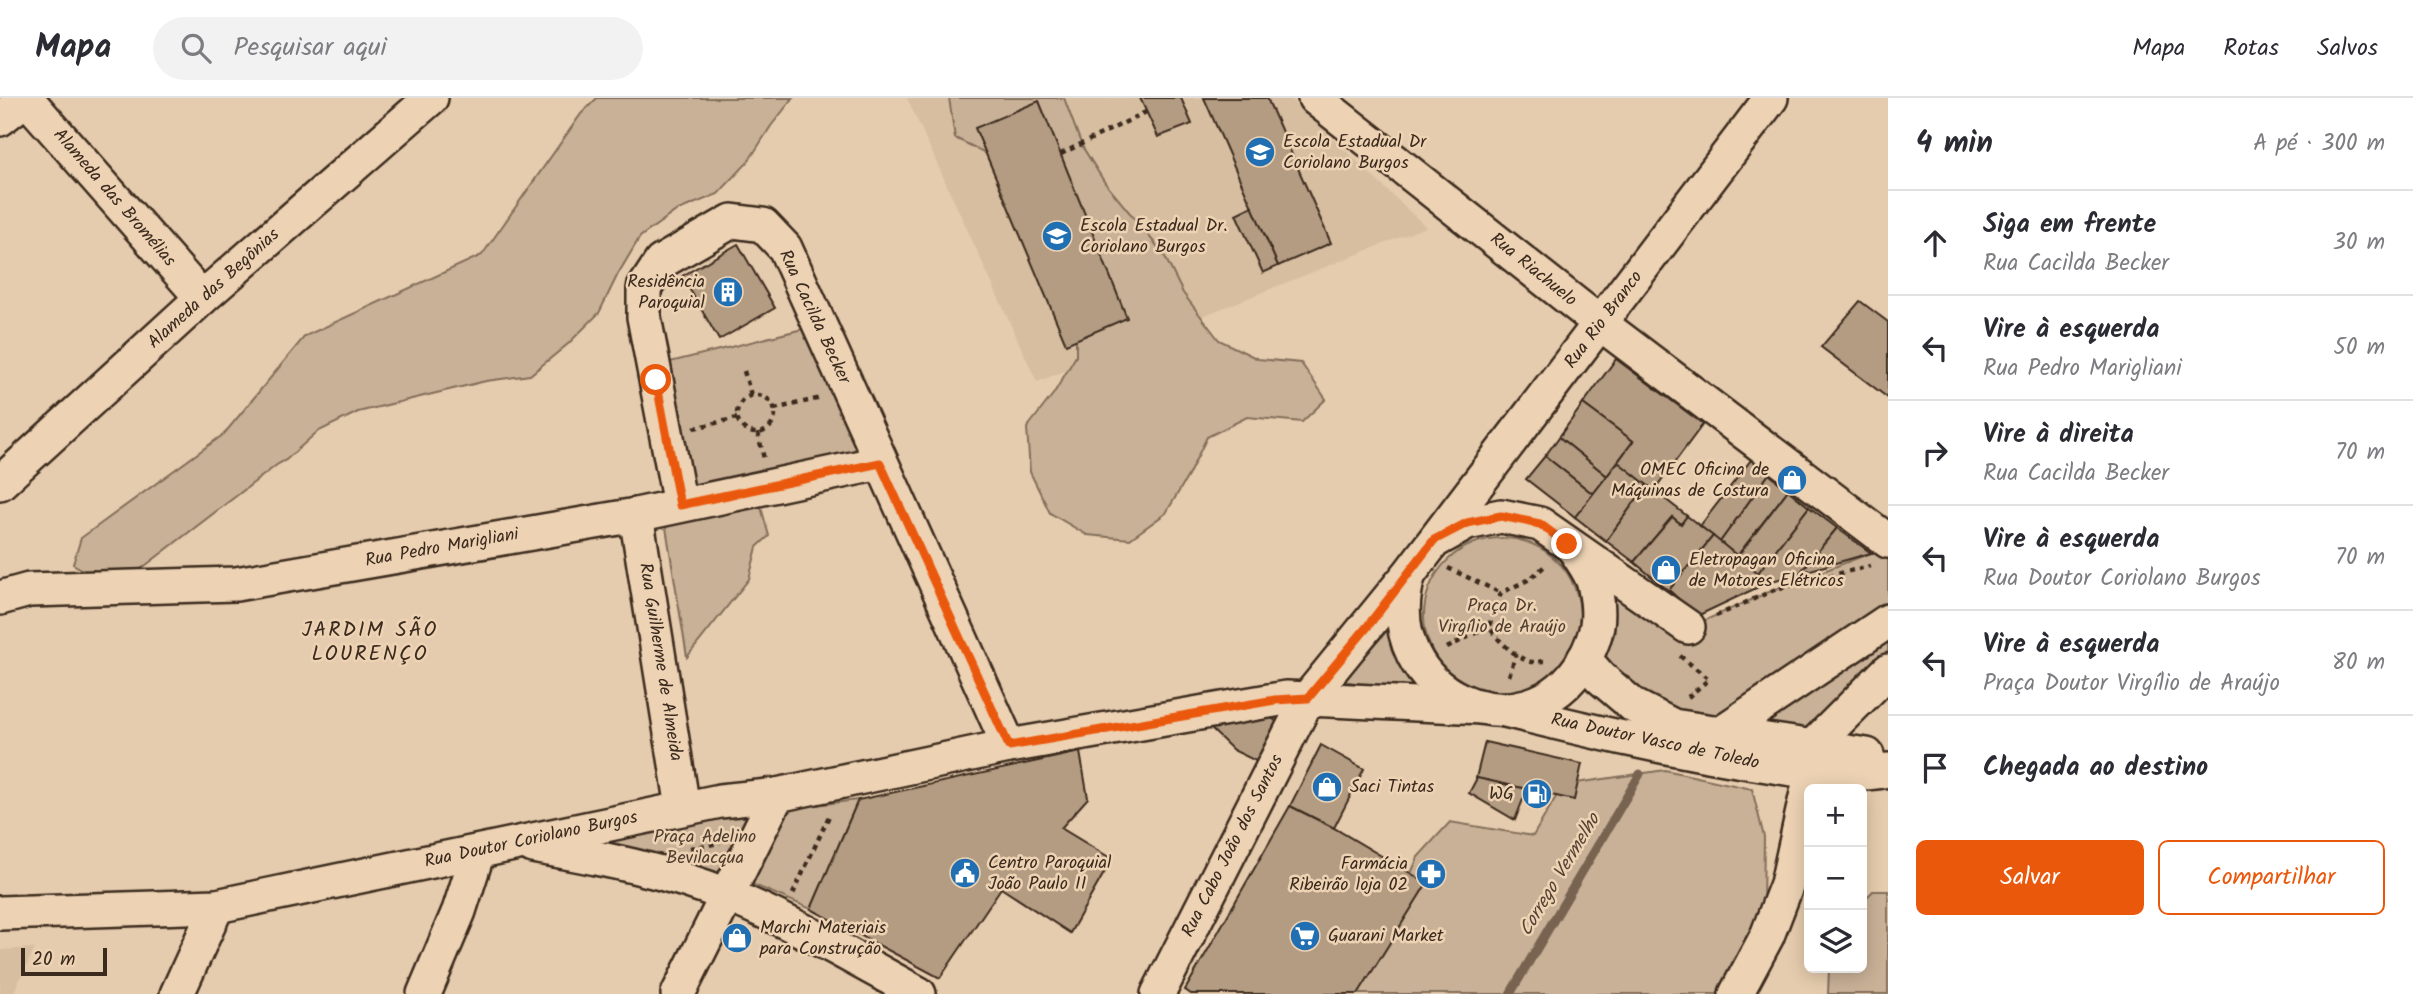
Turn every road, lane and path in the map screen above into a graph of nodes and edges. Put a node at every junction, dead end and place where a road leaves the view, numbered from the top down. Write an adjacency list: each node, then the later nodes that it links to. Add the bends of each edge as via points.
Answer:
1 (27, 98): 6 (street); 8 (street, Alameda das Bromélias)
2 (431, 98): 8 (street, Alameda das Begônias)
3 (1315, 98): 9 (street, Rua Riachuelo)
4 (1771, 98): 9 (street, Rua Rio Branco)
5 (1146, 112): 7 (path)
6 (0, 119)
7 (1061, 154)
8 (202, 298): 17 (street, Alameda das Begônias)
9 (1601, 324): 21 (street, Rua Riachuelo); 22 (street, Rua Rio Branco)
10 (744, 371): 12 (path)
11 (848, 391): 13 (path); 15 (street, Rua Cacilda Becker, via 785,248 763,225 732,221 661,262 644,288 644,317); 16 (street, Rua Cacilda Becker)
12 (751, 396): 13 (path, via 761,396); 14 (path, via 740,404)
13 (774, 409): 14 (path, via 771,425 758,433 741,426)
14 (737, 418): 15 (path)
15 (666, 435): 18 (street, Rua Cacilda Becker)
16 (880, 463): 18 (street, Rua Pedro Marigliani); 36 (street, Rua Cacilda Becker)
17 (0, 482)
18 (680, 505): 19 (street, Rua Pedro Marigliani)
19 (636, 515): 24 (street, Rua Pedro Marigliani, via 236,584 29,590); 42 (street, Rua Guilherme de Almeida)
20 (1571, 547): 22 (street, via 1540,524 1501,516 1467,523); 23 (path, via 1530,579); 27 (street); 29 (street, via 1595,586 1598,629)
21 (1879, 553): 27 (path, via 1776,589)
22 (1422, 557): 23 (path); 30 (street, via 1403,597 1402,620); 32 (street, Rua Rio Branco)
23 (1501, 593): 26 (path)
24 (0, 598)
25 (1888, 621): 35 (street)
26 (1489, 626): 28 (path); 30 (path)
27 (1688, 627): 34 (path, via 1672,650 1709,679)
28 (1516, 654)
29 (1584, 659): 33 (street, via 1575,673 1538,701); 34 (street, Rua Doutor Vasco de Toledo, via 1634,706)
30 (1417, 663): 33 (street, via 1435,684 1458,699)
31 (1888, 671): 37 (street)
32 (1308, 698): 33 (street, Rua Doutor Vasco de Toledo); 36 (street, Rua Doutor Coriolano Burgos); 55 (street, Rua Cabo João dos Santos)
33 (1491, 708): 37 (street, Rua Doutor Vasco de Toledo, via 1720,758)
34 (1659, 721): 35 (street, Rua Doutor Vasco de Toledo)
35 (1722, 732): 37 (street, Rua Doutor Vasco de Toledo)
36 (1009, 746): 40 (street, Rua Doutor Coriolano Burgos)
37 (1802, 762): 38 (street, Rua Doutor Vasco de Toledo, via 1865,754); 39 (street, Rua Doutor Vasco de Toledo, via 1863,775); 56 (street, via 1787,884 1767,936)
38 (1888, 764)
39 (1888, 770)
40 (845, 780): 41 (street, Rua Doutor Coriolano Burgos); 50 (path)
41 (777, 794): 42 (street, Rua Doutor Coriolano Burgos); 43 (street)
42 (684, 808): 44 (street, Rua Doutor Coriolano Burgos)
43 (757, 835): 45 (path); 47 (street)
44 (513, 843): 46 (street, Rua Doutor Coriolano Burgos); 47 (street, via 603,858)
45 (689, 849)
46 (478, 852): 48 (street, Rua Doutor Coriolano Burgos); 52 (street)
47 (727, 895): 50 (street); 53 (street)
48 (217, 906): 49 (street, Rua Doutor Coriolano Burgos); 51 (street)
49 (0, 912)
50 (781, 920): 54 (street)
51 (177, 994)
52 (424, 994)
53 (678, 994)
54 (919, 994)
55 (1157, 994)
56 (1736, 994)

